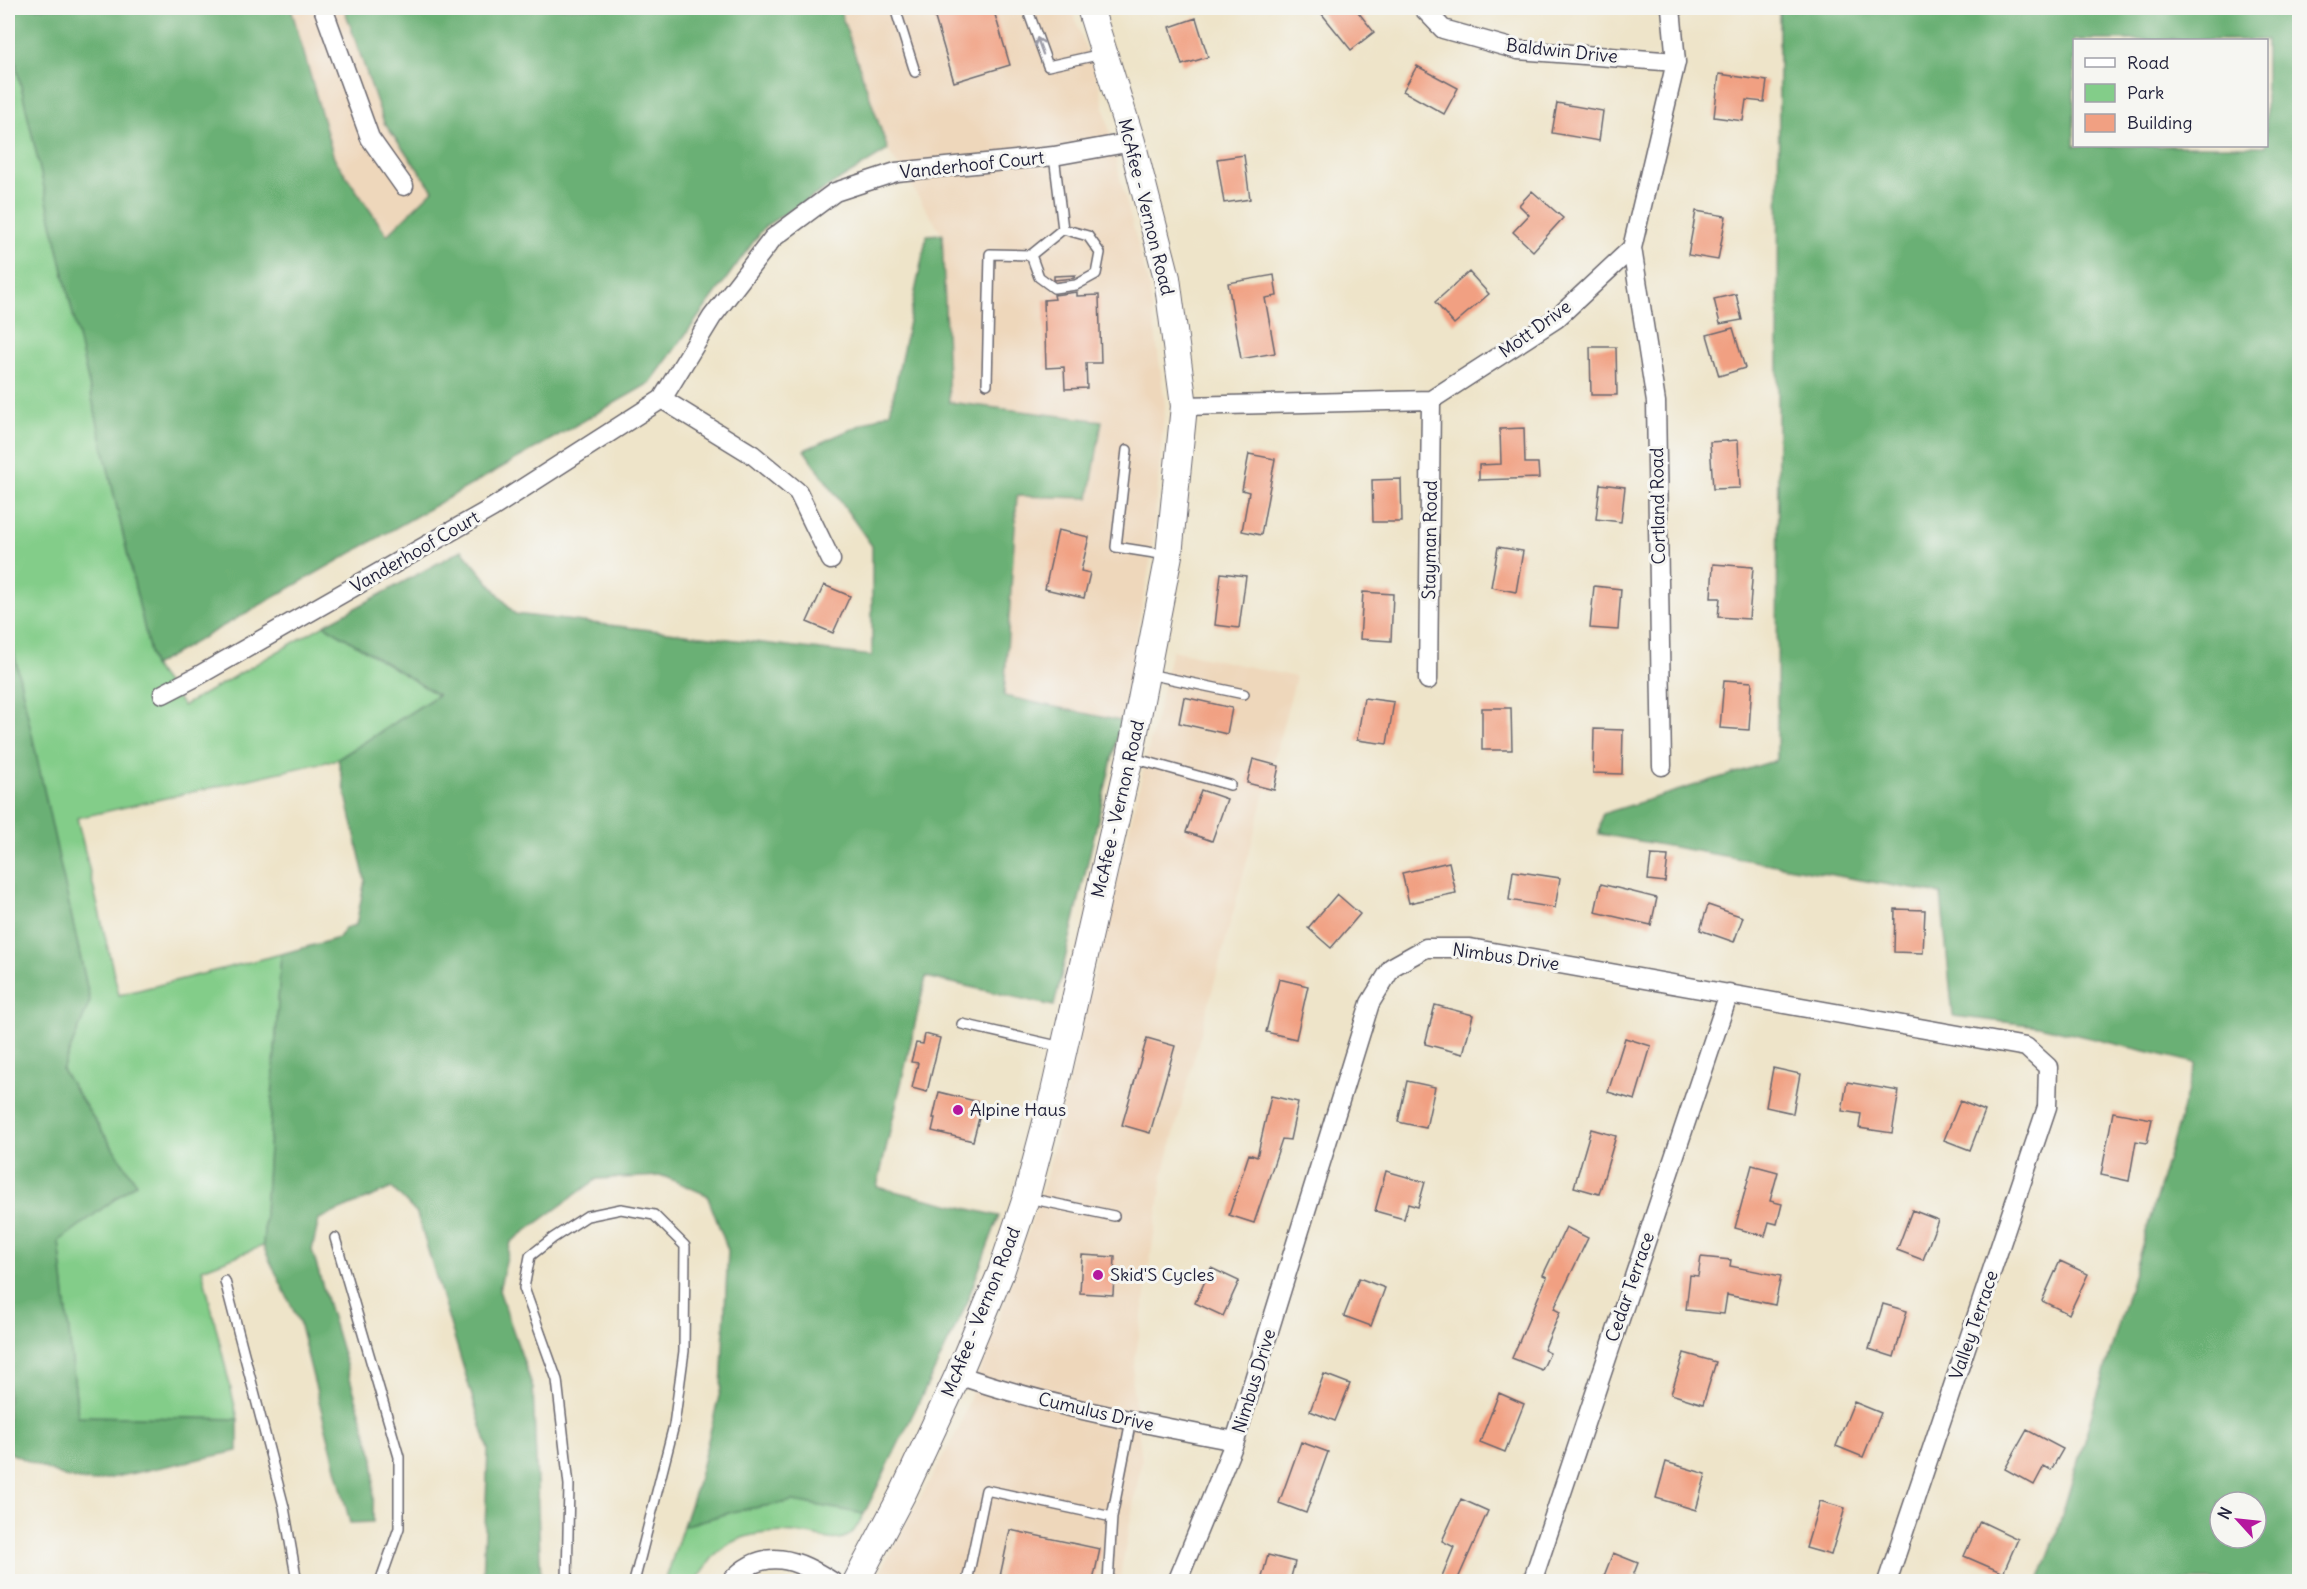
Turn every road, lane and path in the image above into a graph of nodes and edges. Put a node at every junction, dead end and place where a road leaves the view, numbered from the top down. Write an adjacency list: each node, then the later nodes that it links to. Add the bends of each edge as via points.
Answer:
1 (323, 8): 12 (street, via 370,138)
2 (895, 8): 9 (lane)
3 (1027, 8): 7 (lane, one-way to 3, via 1048,66)
4 (1089, 8): 7 (main road, McAfee - Vernon Road)
5 (1423, 8): 8 (street, Baldwin Drive, via 1443,29 1518,50)
6 (1671, 8): 8 (street)
7 (1104, 54): 10 (main road, McAfee - Vernon Road)
8 (1677, 62): 14 (street)
9 (915, 72)
10 (1132, 142): 11 (street, Vanderhoof Court); 19 (main road, McAfee - Vernon Road, via 1167,278)
11 (1054, 156): 13 (lane); 17 (street, Vanderhoof Court, via 896,172 835,192 773,238 712,317)
12 (404, 186)
13 (1064, 230): 15 (lane); 15 (lane, via 1088,236 1100,253 1096,274 1076,285 1054,288 1039,277)
14 (1632, 248): 18 (street, Mott Drive, via 1556,319); 28 (street, Cortland Road, via 1656,402)
15 (1031, 255): 16 (lane, via 990,254)
16 (987, 384)
17 (662, 399): 22 (street, via 753,455 798,492); 25 (street, Vanderhoof Court, via 492,508)
18 (1431, 400): 19 (street); 24 (street, Stayman Road)
19 (1184, 406): 21 (main road, McAfee - Vernon Road)
20 (1127, 450): 21 (lane, via 1116,547)
21 (1169, 555): 23 (main road, McAfee - Vernon Road)
22 (831, 560)
23 (1148, 674): 26 (lane); 27 (main road, McAfee - Vernon Road)
24 (1428, 680)
25 (163, 694)
26 (1244, 694)
27 (1131, 757): 29 (lane); 32 (main road, McAfee - Vernon Road)
28 (1662, 766)
29 (1230, 784)
30 (1729, 993): 33 (street, Nimbus Drive, via 2026,1047); 40 (street, Nimbus Drive, via 1470,948 1426,948 1392,967 1370,1003); 52 (street, Cedar Terrace)
31 (962, 1024): 32 (lane)
32 (1064, 1048): 34 (main road, McAfee - Vernon Road)
33 (2048, 1067): 53 (street, Valley Terrace, via 2047,1107)
34 (1026, 1198): 35 (lane); 38 (main road, McAfee - Vernon Road, via 1001,1272)
35 (1114, 1216)
36 (335, 1238): 43 (lane, via 399,1457 399,1528)
37 (225, 1281): 42 (lane, via 284,1507)
38 (958, 1375): 39 (street, Cumulus Drive, via 1002,1390); 48 (main road, McAfee - Vernon Road, via 904,1491)
39 (1131, 1420): 40 (street, Cumulus Drive); 41 (lane)
40 (1235, 1441): 51 (street, Nimbus Drive)
41 (1112, 1517): 49 (lane, via 986,1490); 50 (lane)
42 (297, 1581)
43 (380, 1581)
44 (567, 1581): 45 (lane, via 569,1485 557,1380 524,1287 530,1256 587,1216 621,1209 654,1215 685,1246 684,1351 674,1425)
45 (634, 1581)
46 (730, 1581): 47 (street, via 752,1565 779,1558 808,1566)
47 (833, 1581)
48 (856, 1581)
49 (967, 1581)
50 (1108, 1581)
51 (1177, 1581)
52 (1532, 1581)
53 (1887, 1581)

